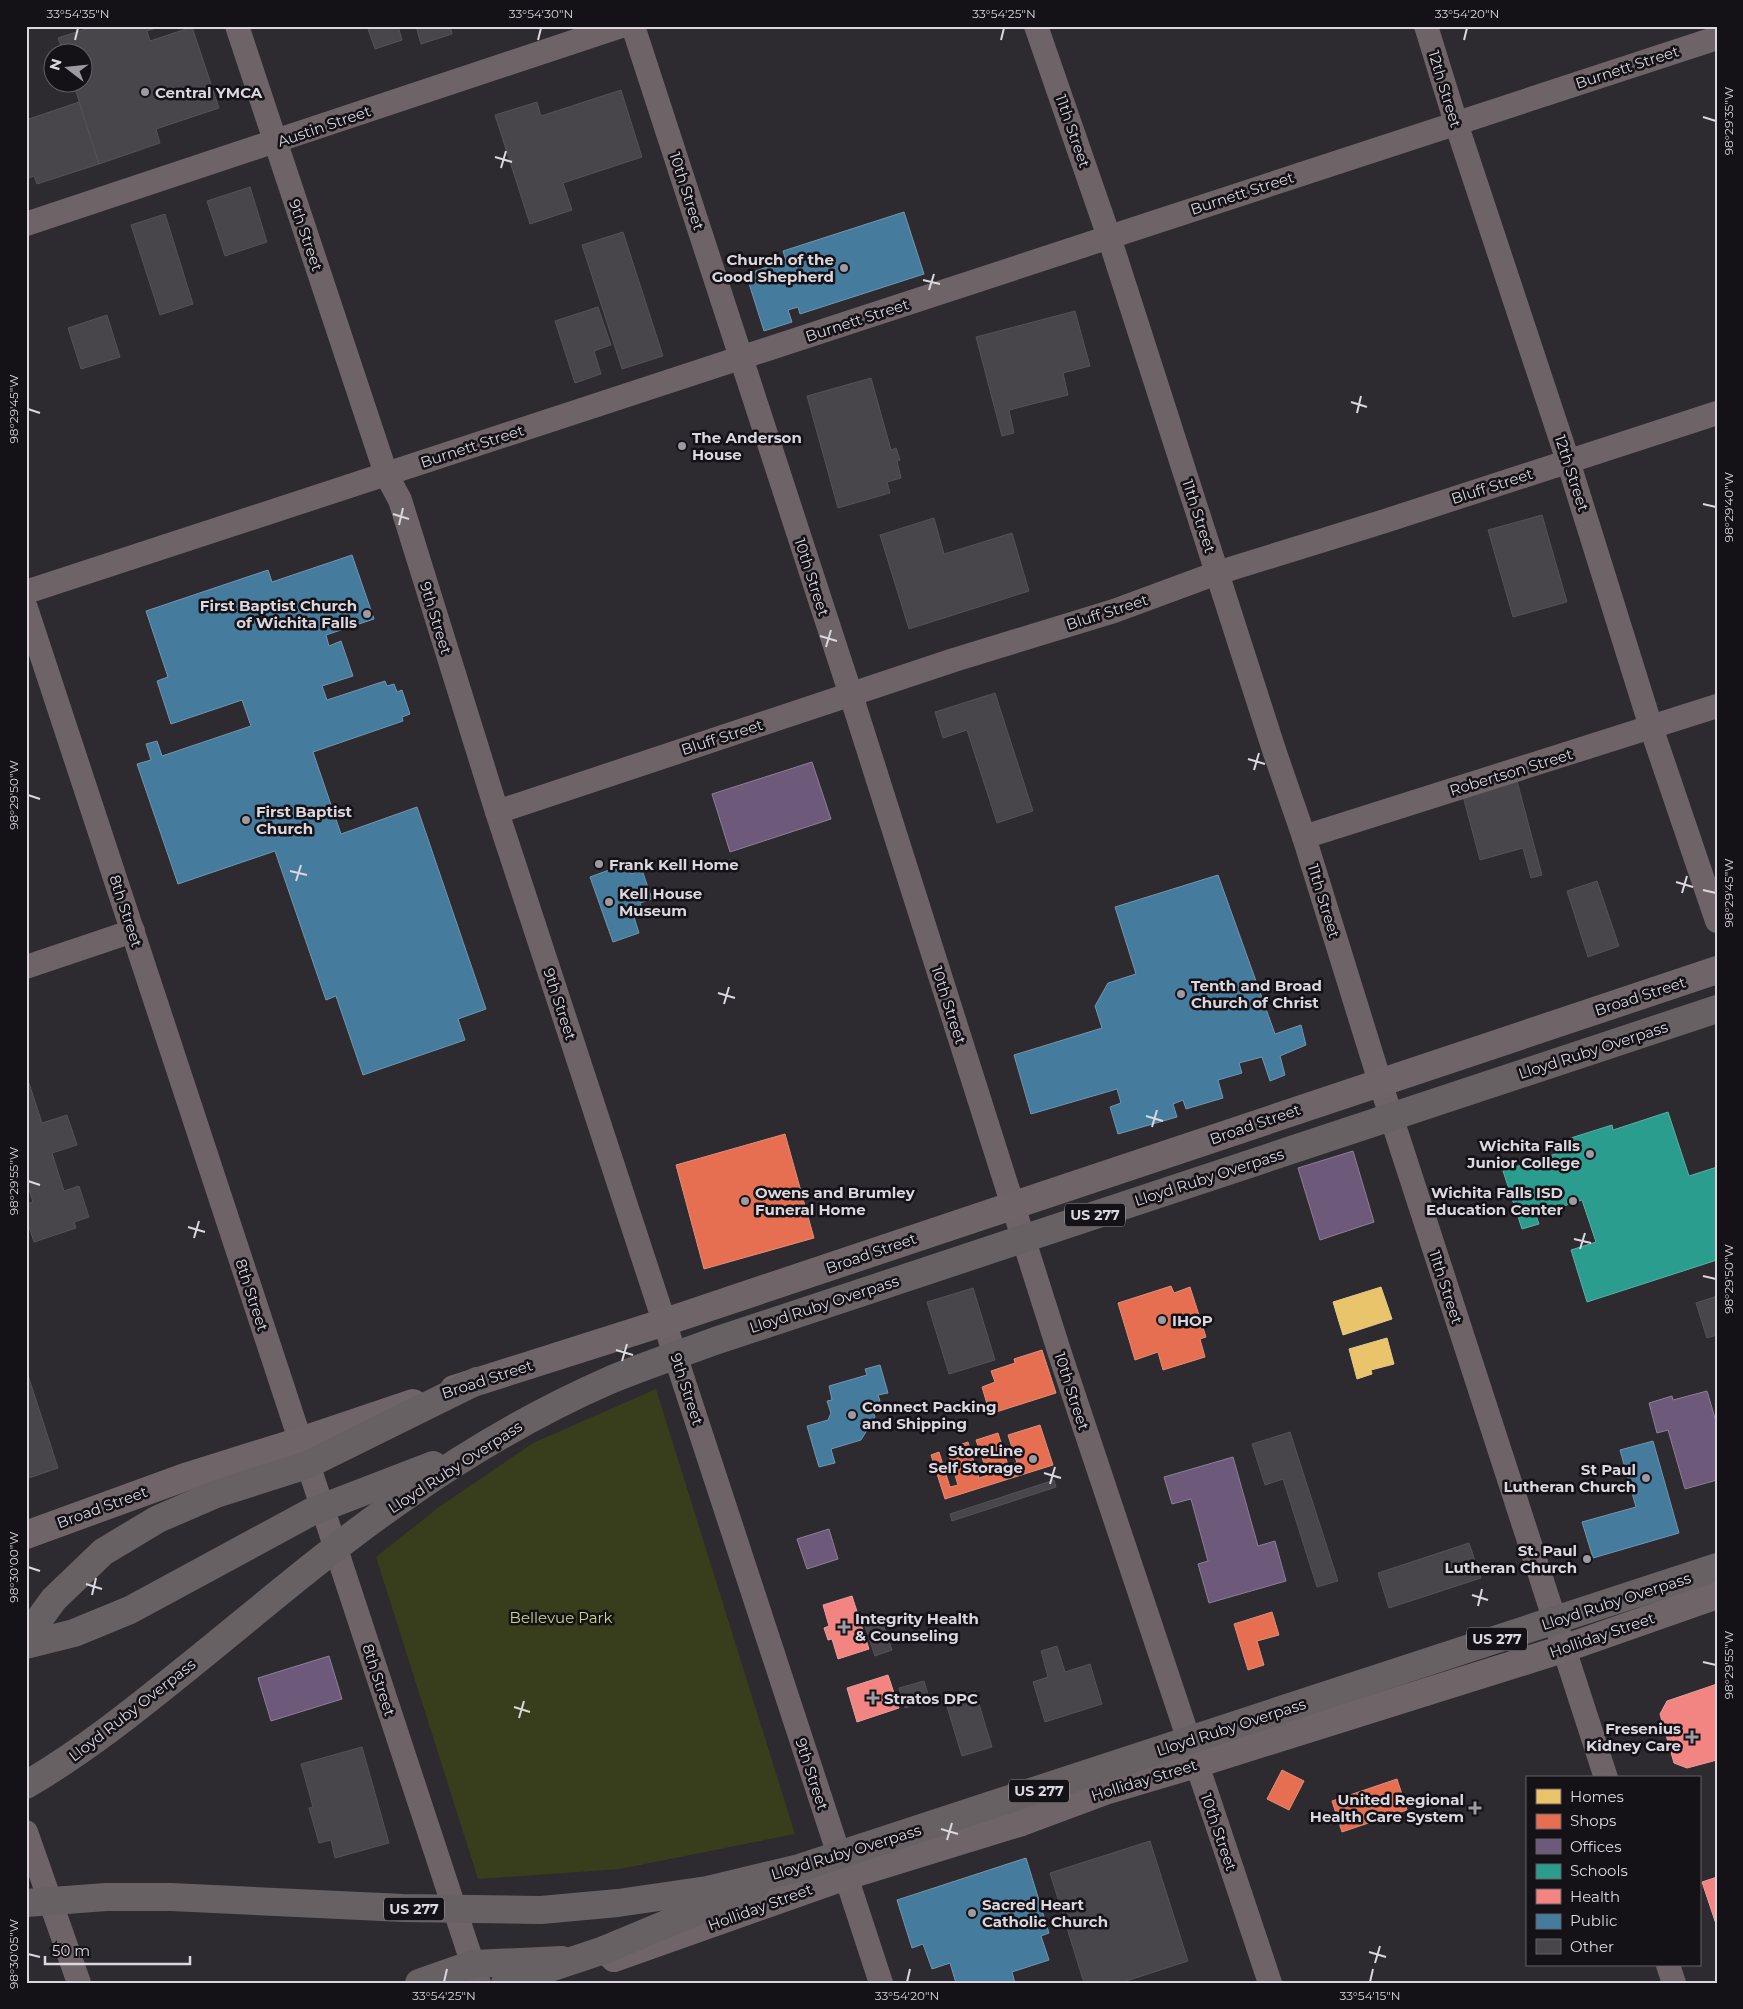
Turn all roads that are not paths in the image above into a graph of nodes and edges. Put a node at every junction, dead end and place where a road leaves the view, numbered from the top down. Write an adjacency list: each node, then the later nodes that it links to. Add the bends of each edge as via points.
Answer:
1 (236, 26): 8 (street, 9th Street)
2 (621, 26): 8 (street, Austin Street)
3 (633, 26): 11 (street, 10th Street)
4 (1036, 26): 10 (street, 11th Street)
5 (1426, 26): 7 (street, 12th Street)
6 (1717, 38): 7 (street, Burnett Street)
7 (1456, 123): 10 (street, Burnett Street); 13 (street, 12th Street)
8 (274, 143): 9 (street, Austin Street); 14 (street, 9th Street)
9 (26, 224)
10 (1109, 237): 11 (street, Burnett Street); 15 (street, 11th Street)
11 (741, 358): 14 (street, Burnett Street); 18 (street, 10th Street)
12 (1717, 413): 13 (street, Bluff Street)
13 (1568, 461): 15 (street, Bluff Street); 20 (street, 12th Street)
14 (386, 474): 16 (street, Burnett Street); 21 (street, 9th Street, via 400,500)
15 (1217, 573): 18 (street, Bluff Street, via 1114,611); 22 (street, 11th Street)
16 (26, 592)
17 (26, 608): 24 (street, 8th Street)
18 (851, 695): 21 (street, Bluff Street); 29 (street, 10th Street)
19 (1717, 706): 20 (street, Robertson Street)
20 (1651, 728): 22 (street, Robertson Street); 23 (street, 12th Street)
21 (497, 812): 30 (street, 9th Street)
22 (1304, 837): 28 (street, 11th Street)
23 (1717, 921)
24 (132, 931): 25 (street); 33 (street, 8th Street)
25 (26, 967)
26 (1717, 970): 28 (main road, Broad Street)
27 (1717, 1009): 32 (highway, Lloyd Ruby Overpass / US 277, bridge, via 715,1340 610,1380)
28 (1380, 1082): 29 (main road, Broad Street); 39 (street, 11th Street)
29 (1013, 1206): 30 (main road, Broad Street); 40 (street, 10th Street)
30 (665, 1322): 31 (main road, Broad Street); 45 (street, 9th Street)
31 (477, 1381): 33 (highway)
32 (483, 1445): 38 (highway, bridge, via 311,1512 130,1610 74,1633); 42 (highway, Lloyd Ruby Overpass / US 277, bridge, via 394,1504 126,1717 65,1762)
33 (304, 1453): 34 (main road, Broad Street, via 188,1476); 37 (highway, via 158,1519 103,1552 54,1599); 49 (street, 8th Street)
34 (26, 1535)
35 (1717, 1567): 44 (highway, Lloyd Ruby Overpass / US 277, bridge)
36 (1717, 1595): 39 (main road, Holliday Street)
37 (26, 1637)
38 (26, 1645)
39 (1563, 1649): 40 (main road, Holliday Street); 41 (street, 11th Street)
40 (1196, 1764): 45 (main road, Holliday Street); 55 (street, 10th Street)
41 (1605, 1776)
42 (26, 1785)
43 (26, 1832): 50 (street)
44 (799, 1868): 46 (highway, Lloyd Ruby Overpass / US 277, bridge, via 707,1890 541,1910 106,1896); 52 (highway, bridge, via 604,1950)
45 (846, 1876): 47 (main road, Holliday Street); 54 (street, 9th Street)
46 (26, 1903)
47 (618, 1957): 49 (highway); 53 (main road, Holliday Street)
48 (1668, 1966): 56 (street)
49 (476, 1974): 51 (highway)
50 (79, 1983)
51 (419, 1983)
52 (505, 1983)
53 (546, 1983)
54 (881, 1983)
55 (1270, 1983)
56 (1674, 1983)

